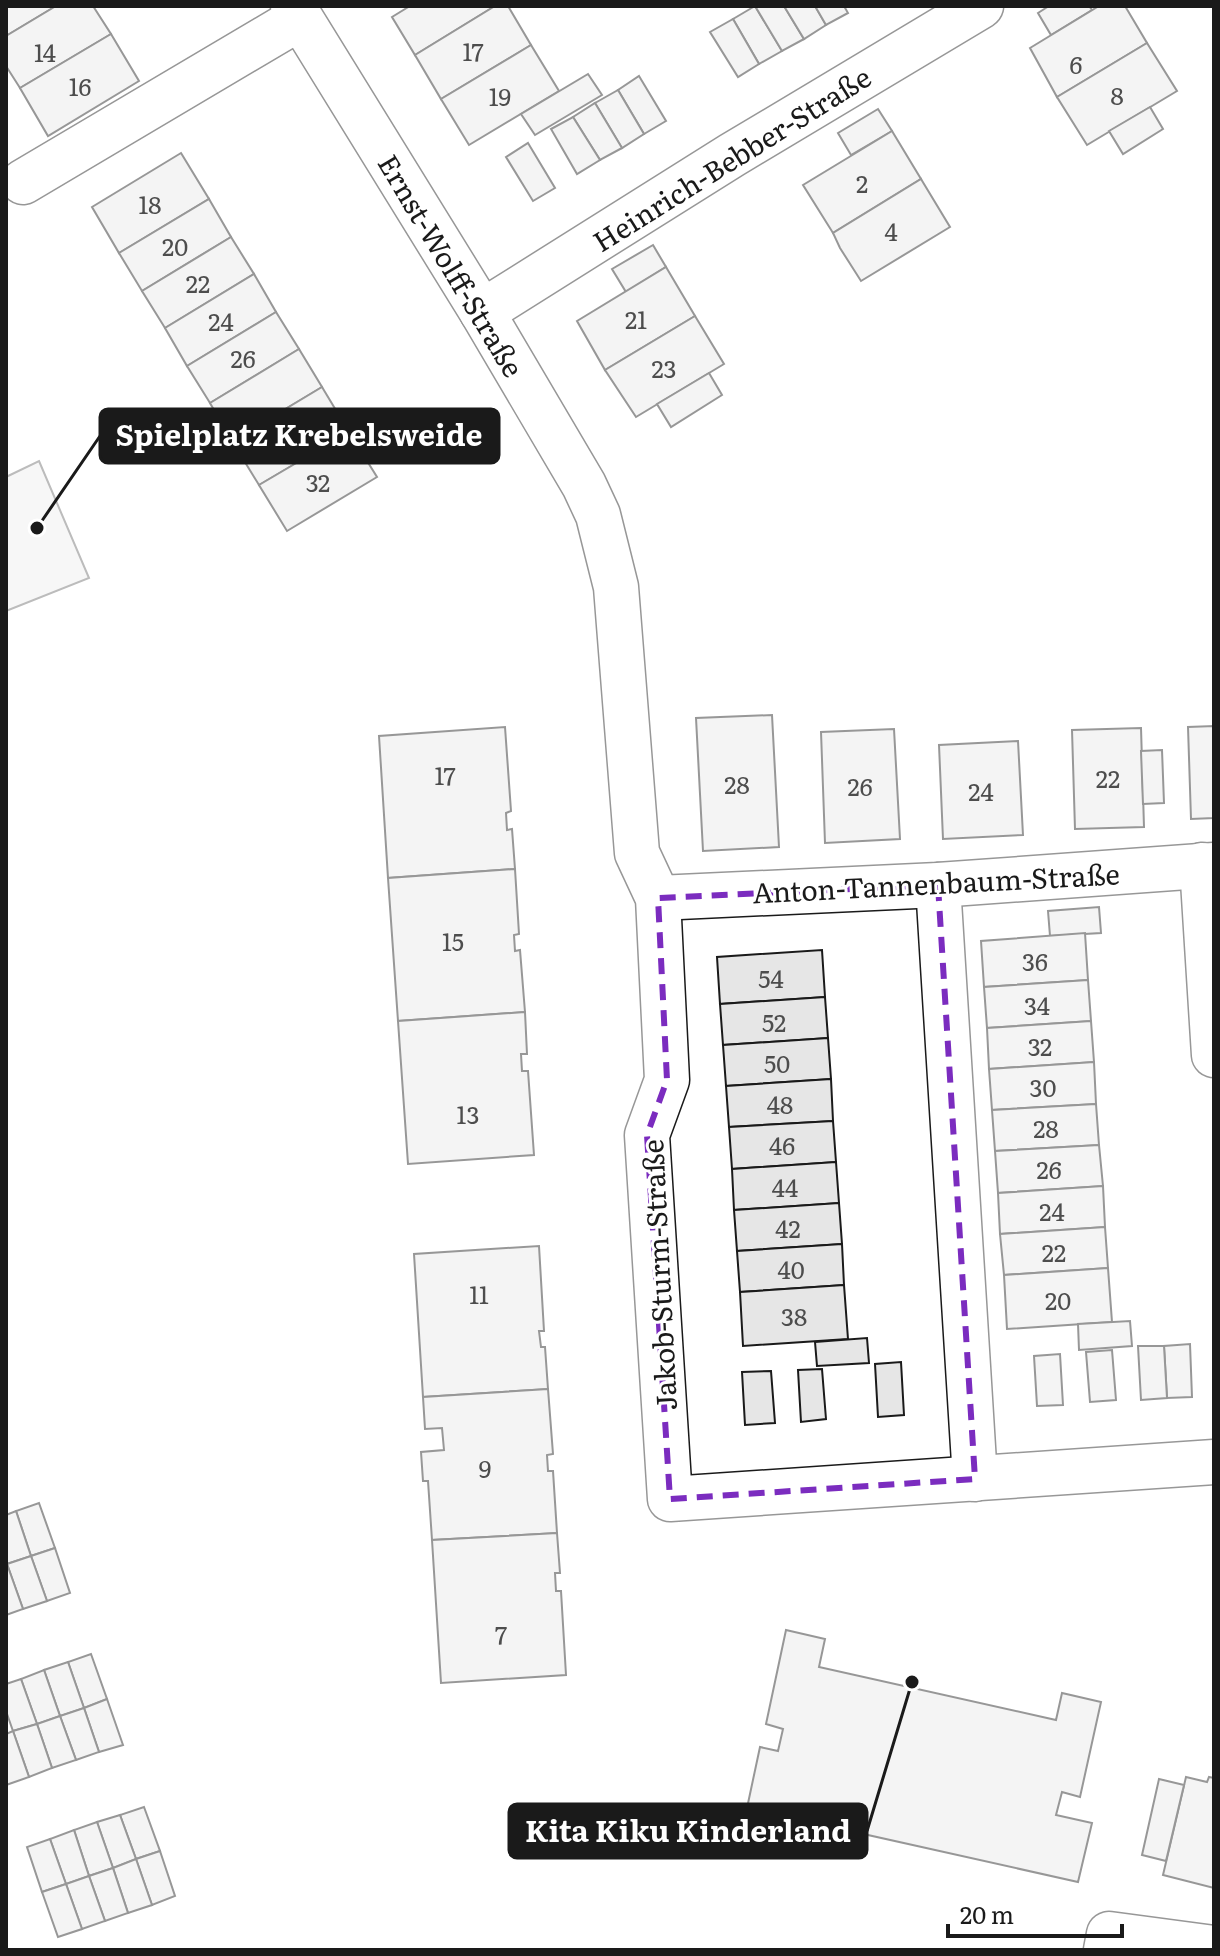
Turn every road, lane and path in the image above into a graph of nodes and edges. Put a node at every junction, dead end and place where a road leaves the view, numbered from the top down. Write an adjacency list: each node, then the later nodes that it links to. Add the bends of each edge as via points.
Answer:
1 (981, 6): 4 (street, Heinrich-Bebber-Straße)
2 (296, 12): 3 (street, Ernst-Wolff-Straße); 4 (street, Ernst-Wolff-Straße)
3 (23, 182)
4 (482, 312): 5 (street, Ernst-Wolff-Straße)
5 (598, 515): 8 (street, Jakob-Sturm-Straße, via 616,587 637,853)
6 (1208, 865): 7 (street, Anton-Tannenbaum-Straße); 9 (street)
7 (938, 885): 8 (street, Anton-Tannenbaum-Straße); 11 (street)
8 (658, 898): 11 (street, Jakob-Sturm-Straße, via 667,1080 647,1135 670,1499)
9 (1214, 1055)
10 (1214, 1462): 11 (street, Jakob-Sturm-Straße)
11 (975, 1479)
12 (1107, 1942): 13 (street)
13 (1214, 1948)

